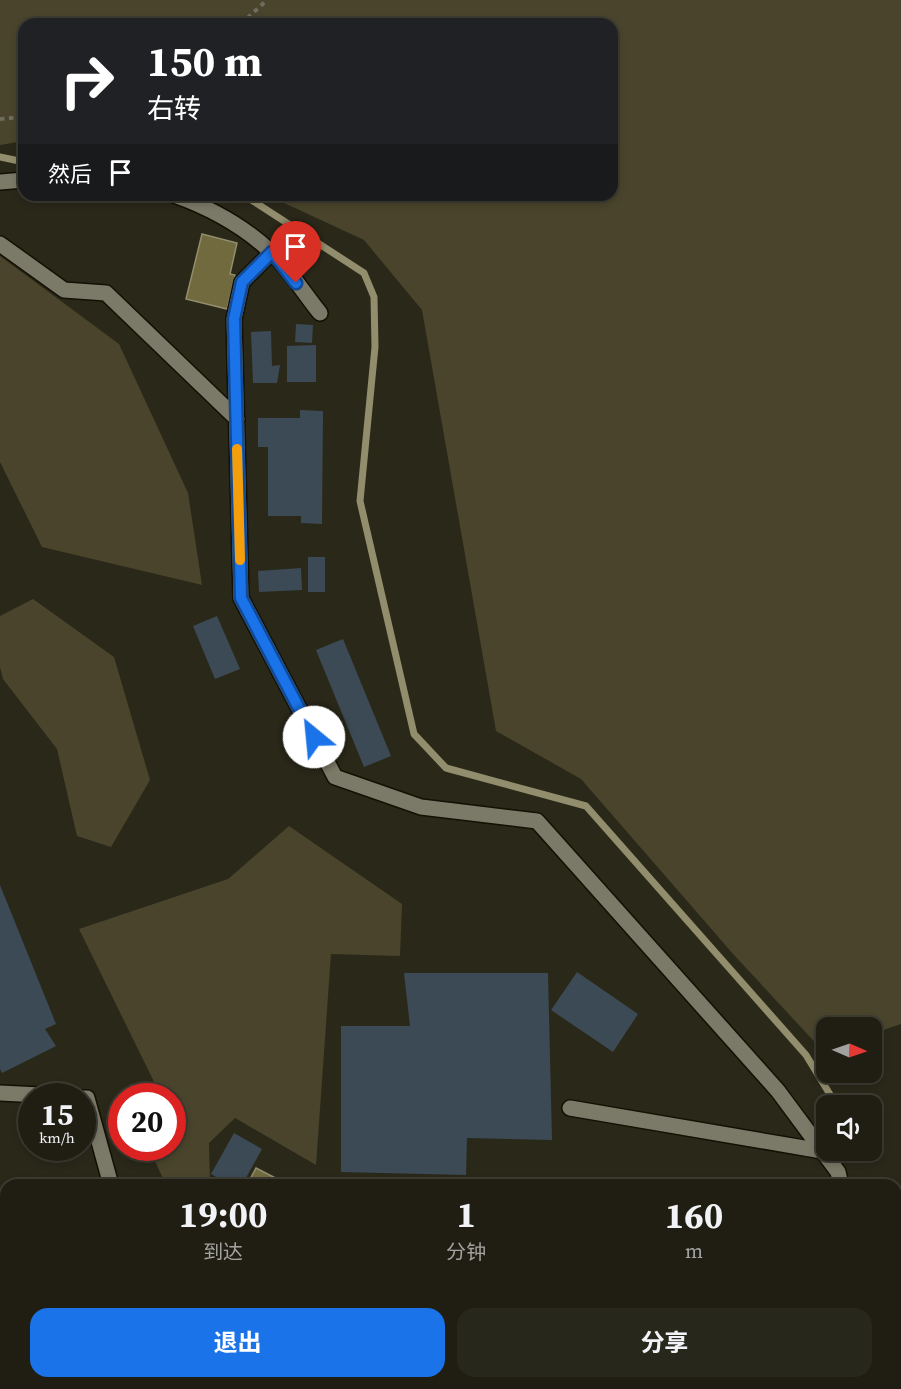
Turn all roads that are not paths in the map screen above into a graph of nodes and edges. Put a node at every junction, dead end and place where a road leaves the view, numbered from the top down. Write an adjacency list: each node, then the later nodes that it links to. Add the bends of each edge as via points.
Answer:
1 (18, 180): 2 (lane)
2 (0, 182)
3 (190, 201): 5 (lane)
4 (0, 244): 7 (lane, via 64,290 106,293)
5 (272, 252): 6 (lane); 7 (lane, via 242,282 234,319)
6 (320, 313)
7 (237, 419): 12 (lane, via 241,598 335,777 421,807 537,821 778,1091)
8 (0, 1093): 9 (lane)
9 (18, 1094)
10 (570, 1108): 13 (lane)
11 (96, 1131): 15 (lane)
12 (816, 1143)
13 (816, 1150)
14 (830, 1161): 16 (lane)
15 (109, 1179)
16 (840, 1179)

